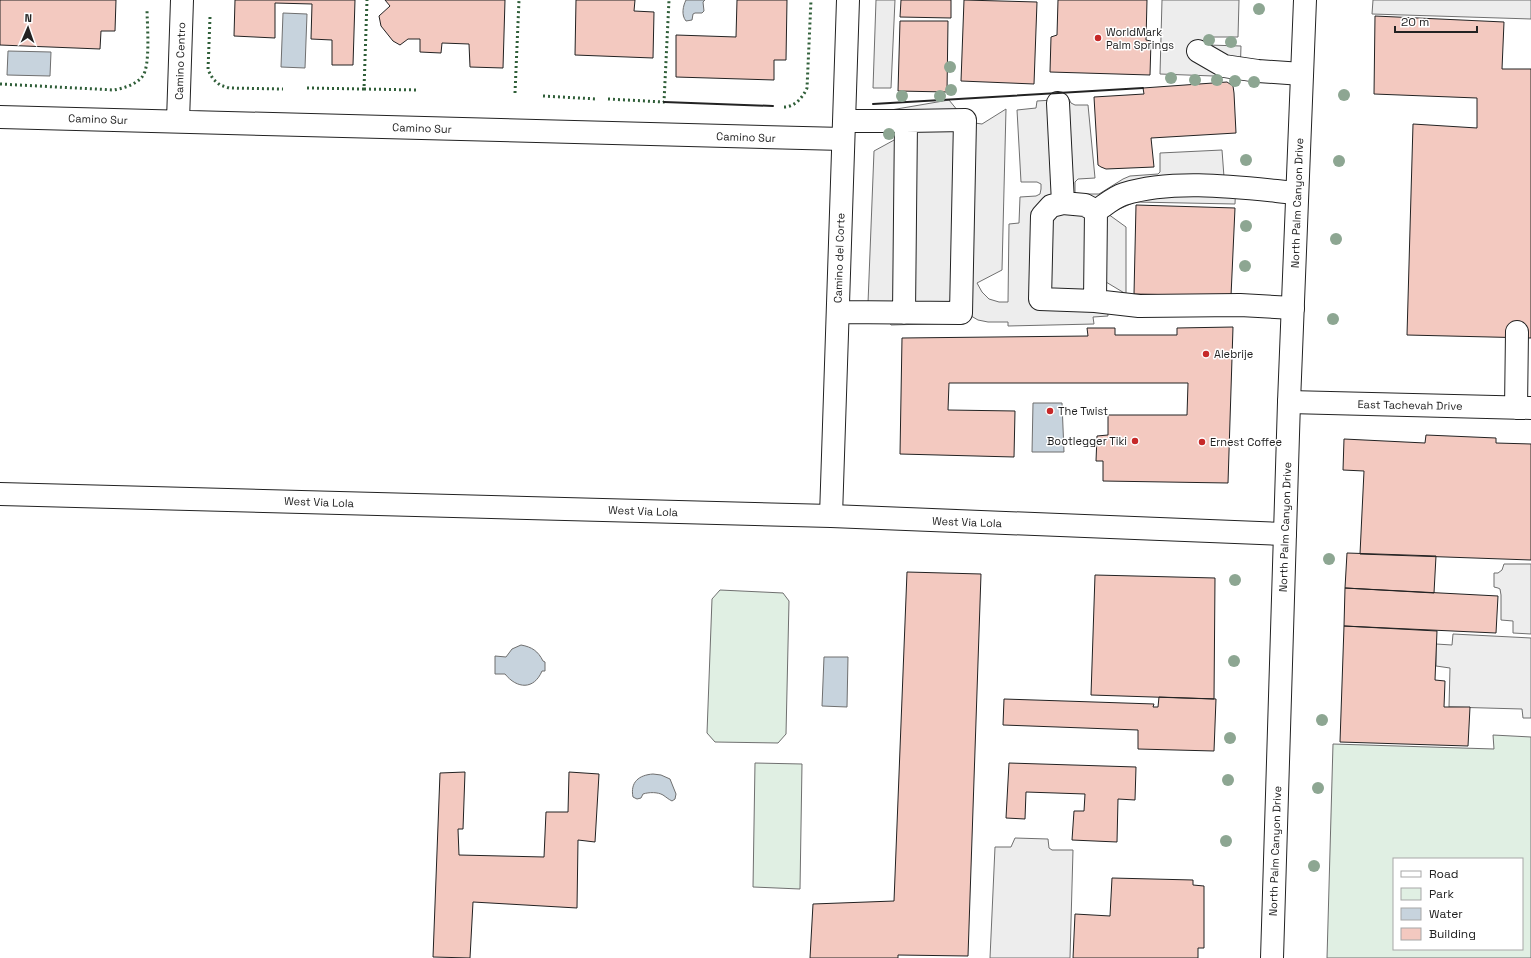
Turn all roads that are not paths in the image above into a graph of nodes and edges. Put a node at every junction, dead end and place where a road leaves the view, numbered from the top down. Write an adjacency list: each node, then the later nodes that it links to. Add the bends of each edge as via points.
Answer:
1 (182, 0): 9 (street, Camino Centro)
2 (848, 0): 10 (street, Camino del Corte)
3 (1305, 0): 5 (street, North Palm Canyon Drive)
4 (1198, 51): 5 (street, via 1224,66 1258,72)
5 (1302, 74): 11 (street, North Palm Canyon Drive)
6 (1058, 103): 12 (street)
7 (0, 117): 9 (street, Camino Sur)
8 (906, 121): 10 (street, Camino Sur); 17 (street); 17 (street, Camino Sur, via 965,120 962,313)
9 (178, 122): 10 (street, Camino Sur)
10 (843, 130): 16 (street, Camino del Corte)
11 (1298, 193): 13 (street, via 1226,186 1163,186 1123,194); 15 (street, North Palm Canyon Drive)
12 (1063, 203): 13 (street, via 1085,205); 14 (street, via 1051,206 1042,216 1040,299)
13 (1096, 212): 14 (street)
14 (1095, 300): 15 (street, via 1139,306 1240,305)
15 (1294, 308): 19 (street, North Palm Canyon Drive)
16 (838, 312): 17 (street); 22 (street, Camino del Corte)
17 (904, 312)
18 (1518, 332): 20 (street)
19 (1289, 402): 20 (street, East Tachevah Drive); 23 (street, North Palm Canyon Drive)
20 (1523, 408)
21 (0, 494): 22 (street, West Via Lola)
22 (831, 516): 23 (street, West Via Lola)
23 (1285, 534): 24 (street, North Palm Canyon Drive)
24 (1272, 958)

